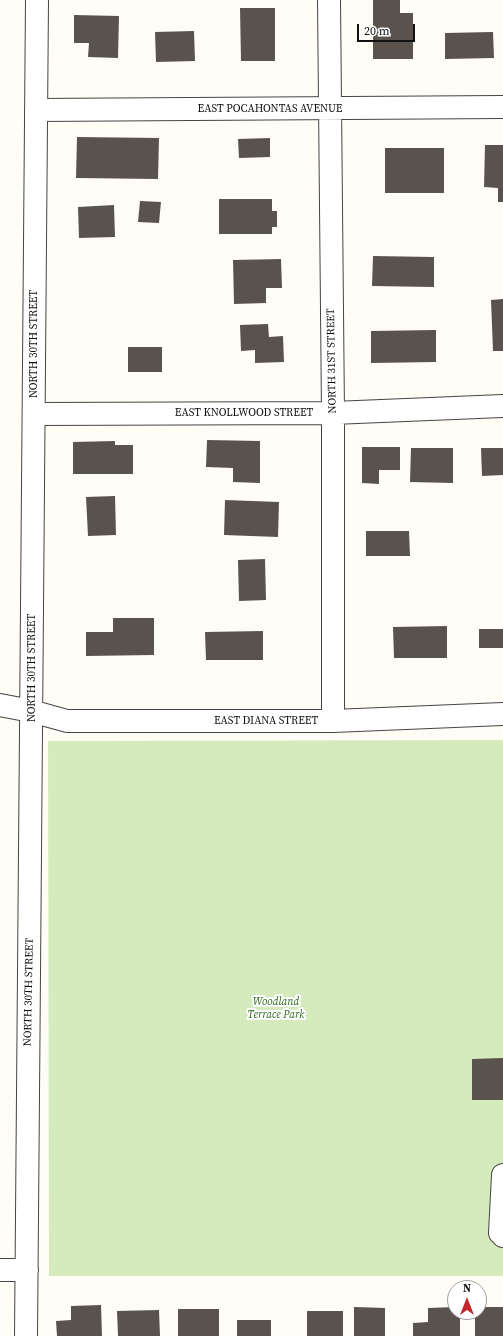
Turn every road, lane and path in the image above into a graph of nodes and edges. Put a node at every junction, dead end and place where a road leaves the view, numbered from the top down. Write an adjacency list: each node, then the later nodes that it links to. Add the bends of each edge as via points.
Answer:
1 (37, 0): 5 (street, NORTH 30TH STREET)
2 (329, 0): 4 (street, NORTH 31ST STREET)
3 (503, 107): 4 (street, EAST POCAHONTAS AVENUE)
4 (329, 108): 5 (street, EAST POCAHONTAS AVENUE); 7 (street, NORTH 31ST STREET)
5 (36, 110): 8 (street, NORTH 30TH STREET)
6 (503, 406): 7 (street, EAST KNOLLWOOD STREET)
7 (333, 412): 8 (street, EAST KNOLLWOOD STREET); 12 (street, NORTH 31ST STREET)
8 (34, 414): 10 (street, NORTH 30TH STREET)
9 (0, 705): 10 (street, EAST DIANA STREET)
10 (31, 710): 12 (street, EAST DIANA STREET, via 67,720); 16 (street, NORTH 30TH STREET)
11 (503, 714): 12 (street, EAST DIANA STREET)
12 (333, 722)
13 (503, 1175): 14 (street, via 500,1233)
14 (503, 1236)
15 (0, 1270): 16 (street)
16 (26, 1270): 17 (street, NORTH 30TH STREET)
17 (26, 1336)

